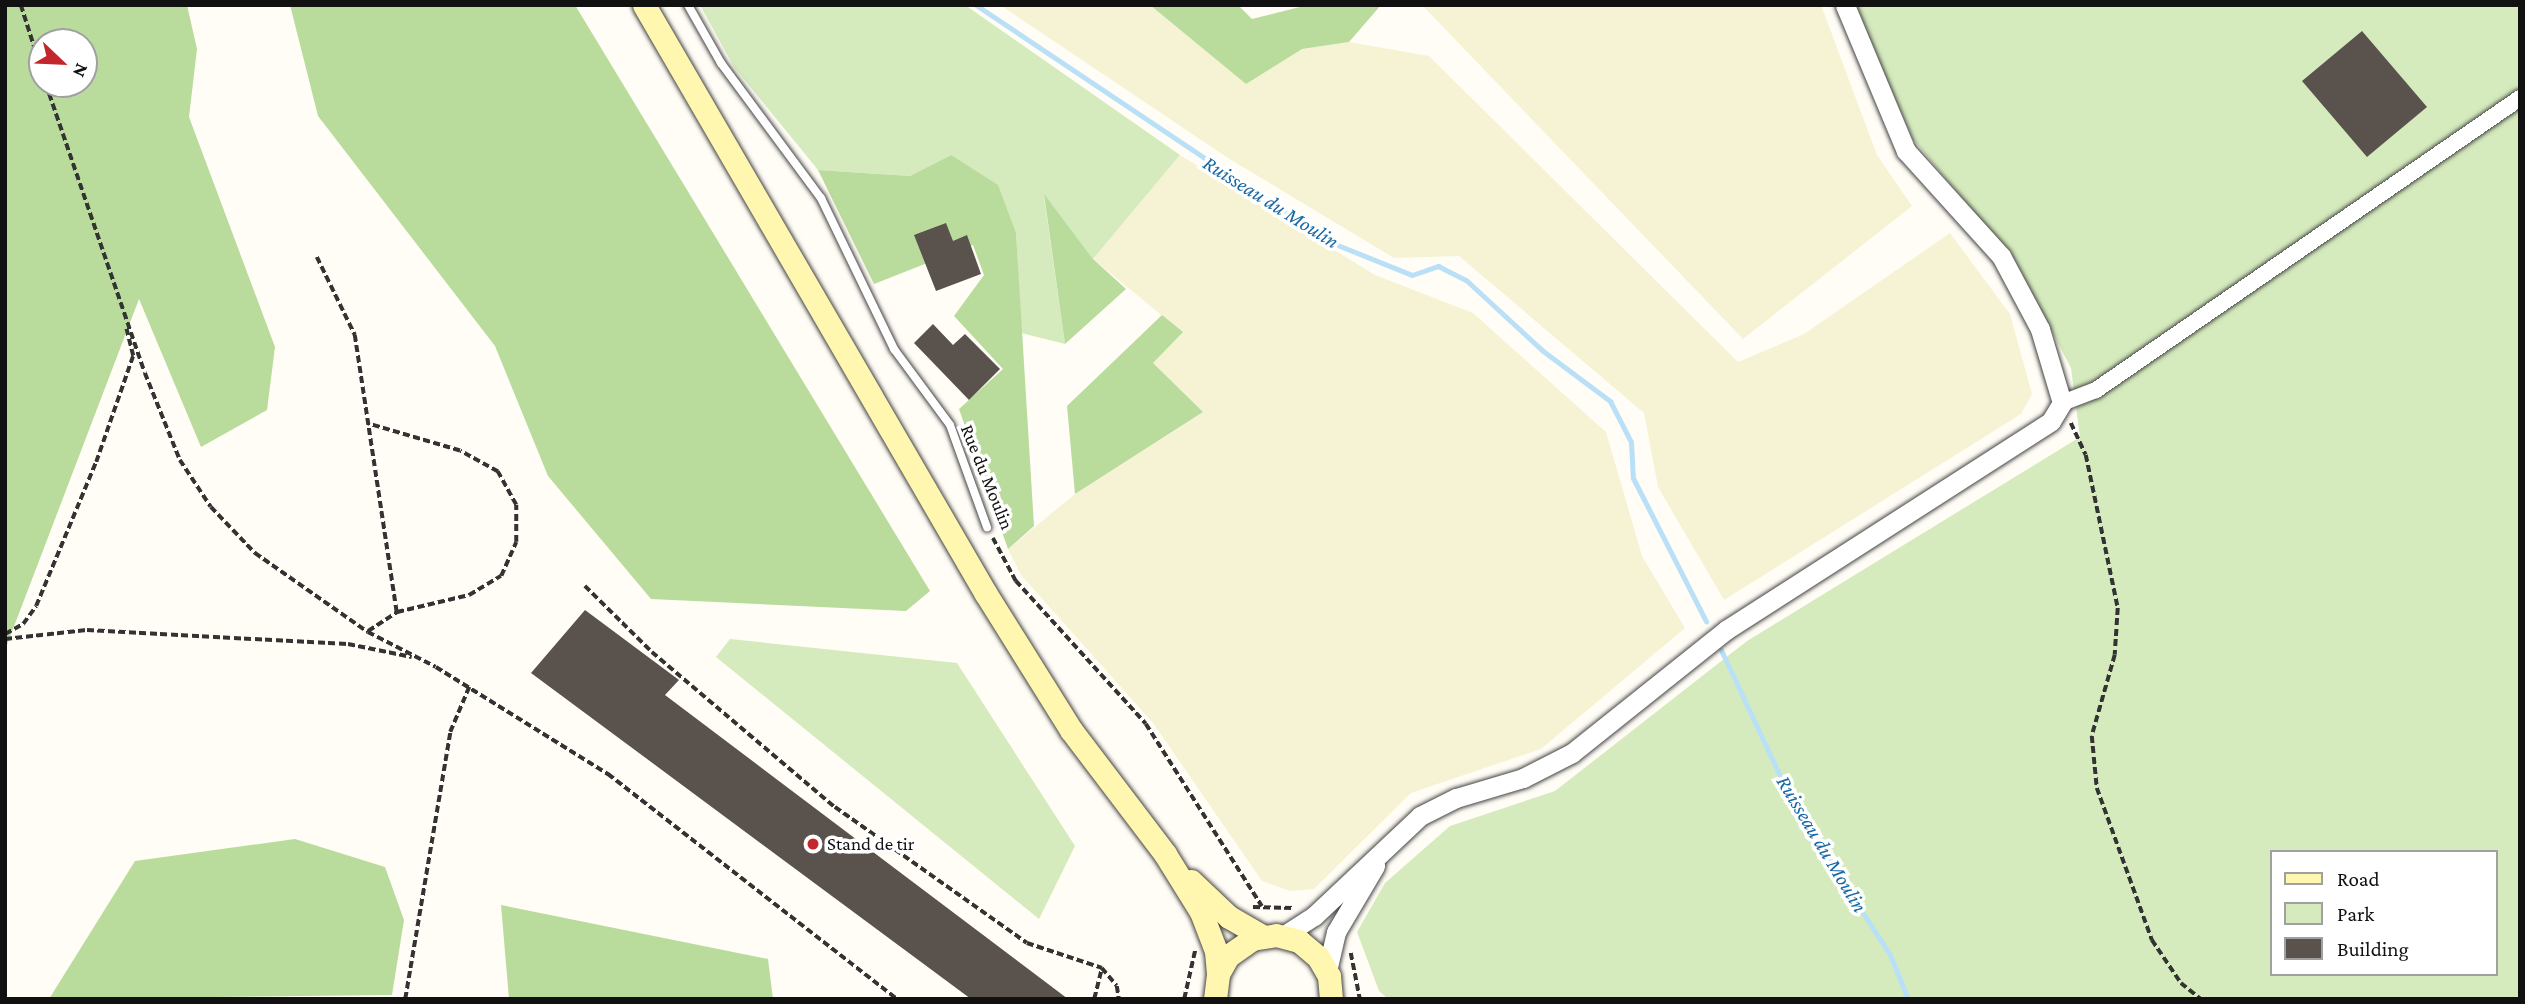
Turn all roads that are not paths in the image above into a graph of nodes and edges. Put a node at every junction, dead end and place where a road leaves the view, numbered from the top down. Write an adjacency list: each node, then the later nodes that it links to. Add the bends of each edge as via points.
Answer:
1 (644, 5): 8 (main road, via 986,594 1071,730)
2 (688, 5): 6 (lane, Rue du Moulin, via 721,63 821,198 894,349 950,425)
3 (1845, 5): 5 (street, via 1906,151 2001,256 2040,329)
4 (2520, 98): 5 (street, via 2096,390)
5 (2063, 403): 7 (street, via 2051,421 1726,630 1572,752 1523,778 1456,798 1420,816)
6 (987, 527)
7 (1392, 840): 9 (street, via 1314,916); 10 (street, via 1335,932)
8 (1164, 854): 9 (main road, via 1221,910); 11 (main road, via 1210,932)
9 (1272, 936): 10 (main road, via 1312,951); 11 (main road, via 1235,949)
10 (1333, 989)
11 (1215, 992)

